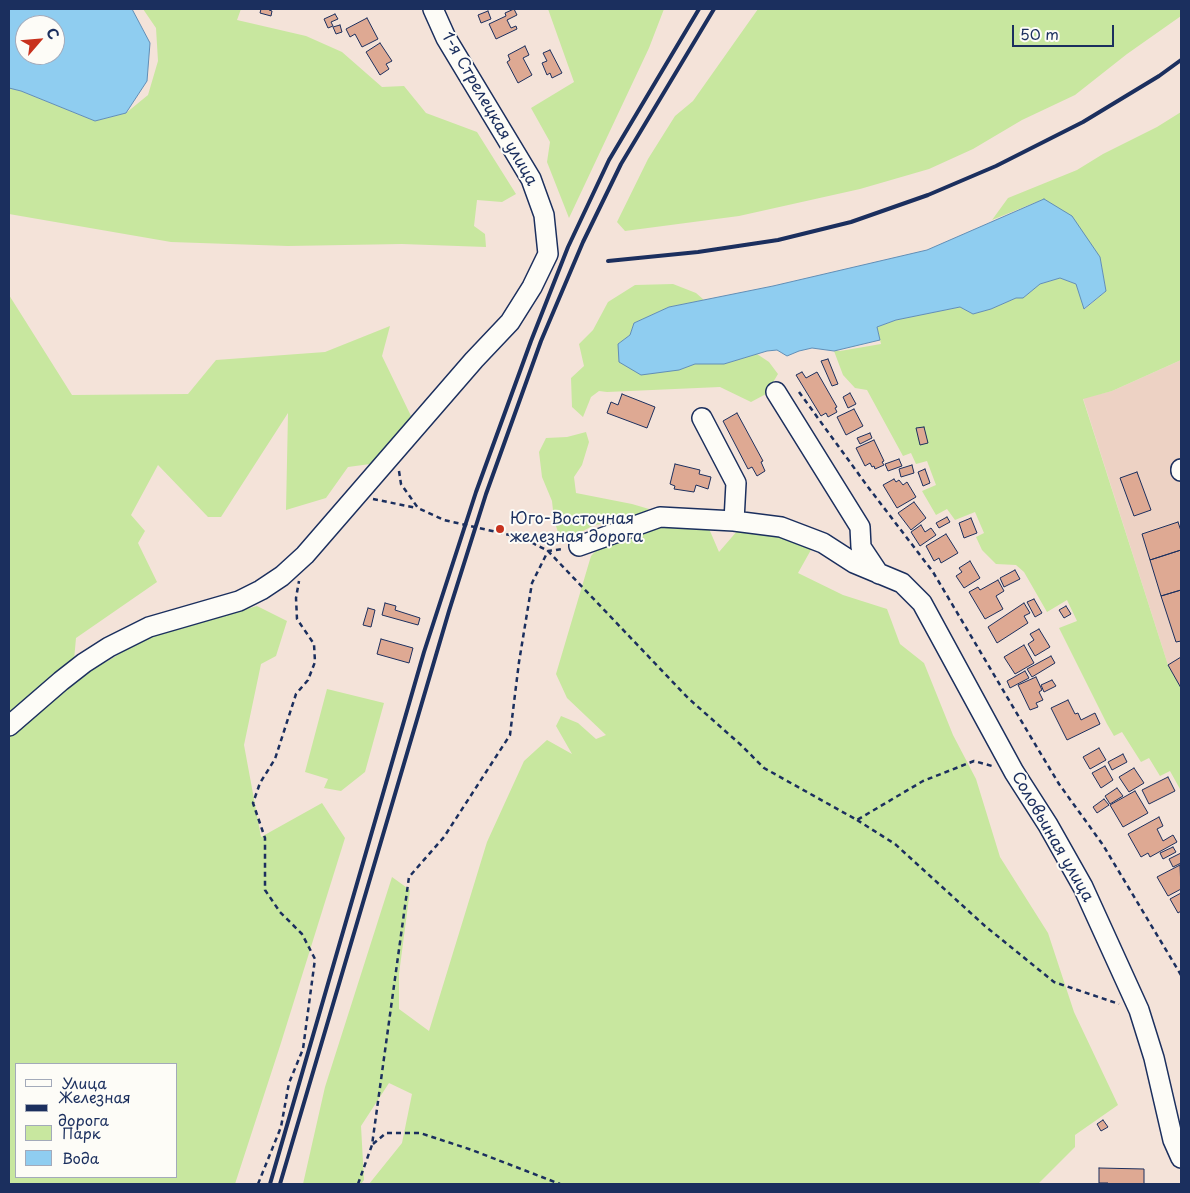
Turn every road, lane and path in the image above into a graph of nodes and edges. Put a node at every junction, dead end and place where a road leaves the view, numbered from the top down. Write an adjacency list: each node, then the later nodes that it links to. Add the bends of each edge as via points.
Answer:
1 (433, 9): 5 (street, 1-я Стрелецкая улица, via 446,38 531,178 544,215 548,254 510,322)
2 (776, 392): 11 (street, via 860,527 861,548)
3 (799, 392): 16 (path, via 933,572 1032,740 1103,845)
4 (702, 418): 8 (street, via 736,483)
5 (397, 449): 6 (street); 7 (path, via 400,484)
6 (357, 496): 7 (path); 13 (street, via 282,576 239,601 149,627 109,647 68,675)
7 (418, 508): 10 (path, via 444,520 523,538)
8 (734, 521): 9 (street, Соловьиная улица, via 660,517); 11 (street, Соловьиная улица, via 782,527 823,543)
9 (579, 546): 10 (path)
10 (548, 551): 15 (path, via 688,698 764,768); 18 (path, via 532,584 510,735 444,837 409,877)
11 (880, 575): 14 (street, Соловьиная улица, via 902,583 922,603)
12 (299, 581): 20 (path, via 297,619 314,644 315,662 308,680 296,694 274,759 252,803 265,838 266,890 280,912 302,934 316,959 304,1049 290,1083 281,1127)
13 (9, 726)
14 (1014, 772): 15 (path, via 974,761 923,781); 17 (street, Соловьиная улица, via 1083,887)
15 (858, 820): 17 (path, via 894,844 985,926 1054,982)
16 (1181, 975)
17 (1139, 1010): 19 (street, Соловьиная улица, via 1173,1140)
18 (372, 1145): 21 (path); 22 (path, via 386,1133 420,1133)
19 (1181, 1158)
20 (258, 1184)
21 (358, 1184)
22 (560, 1184)

